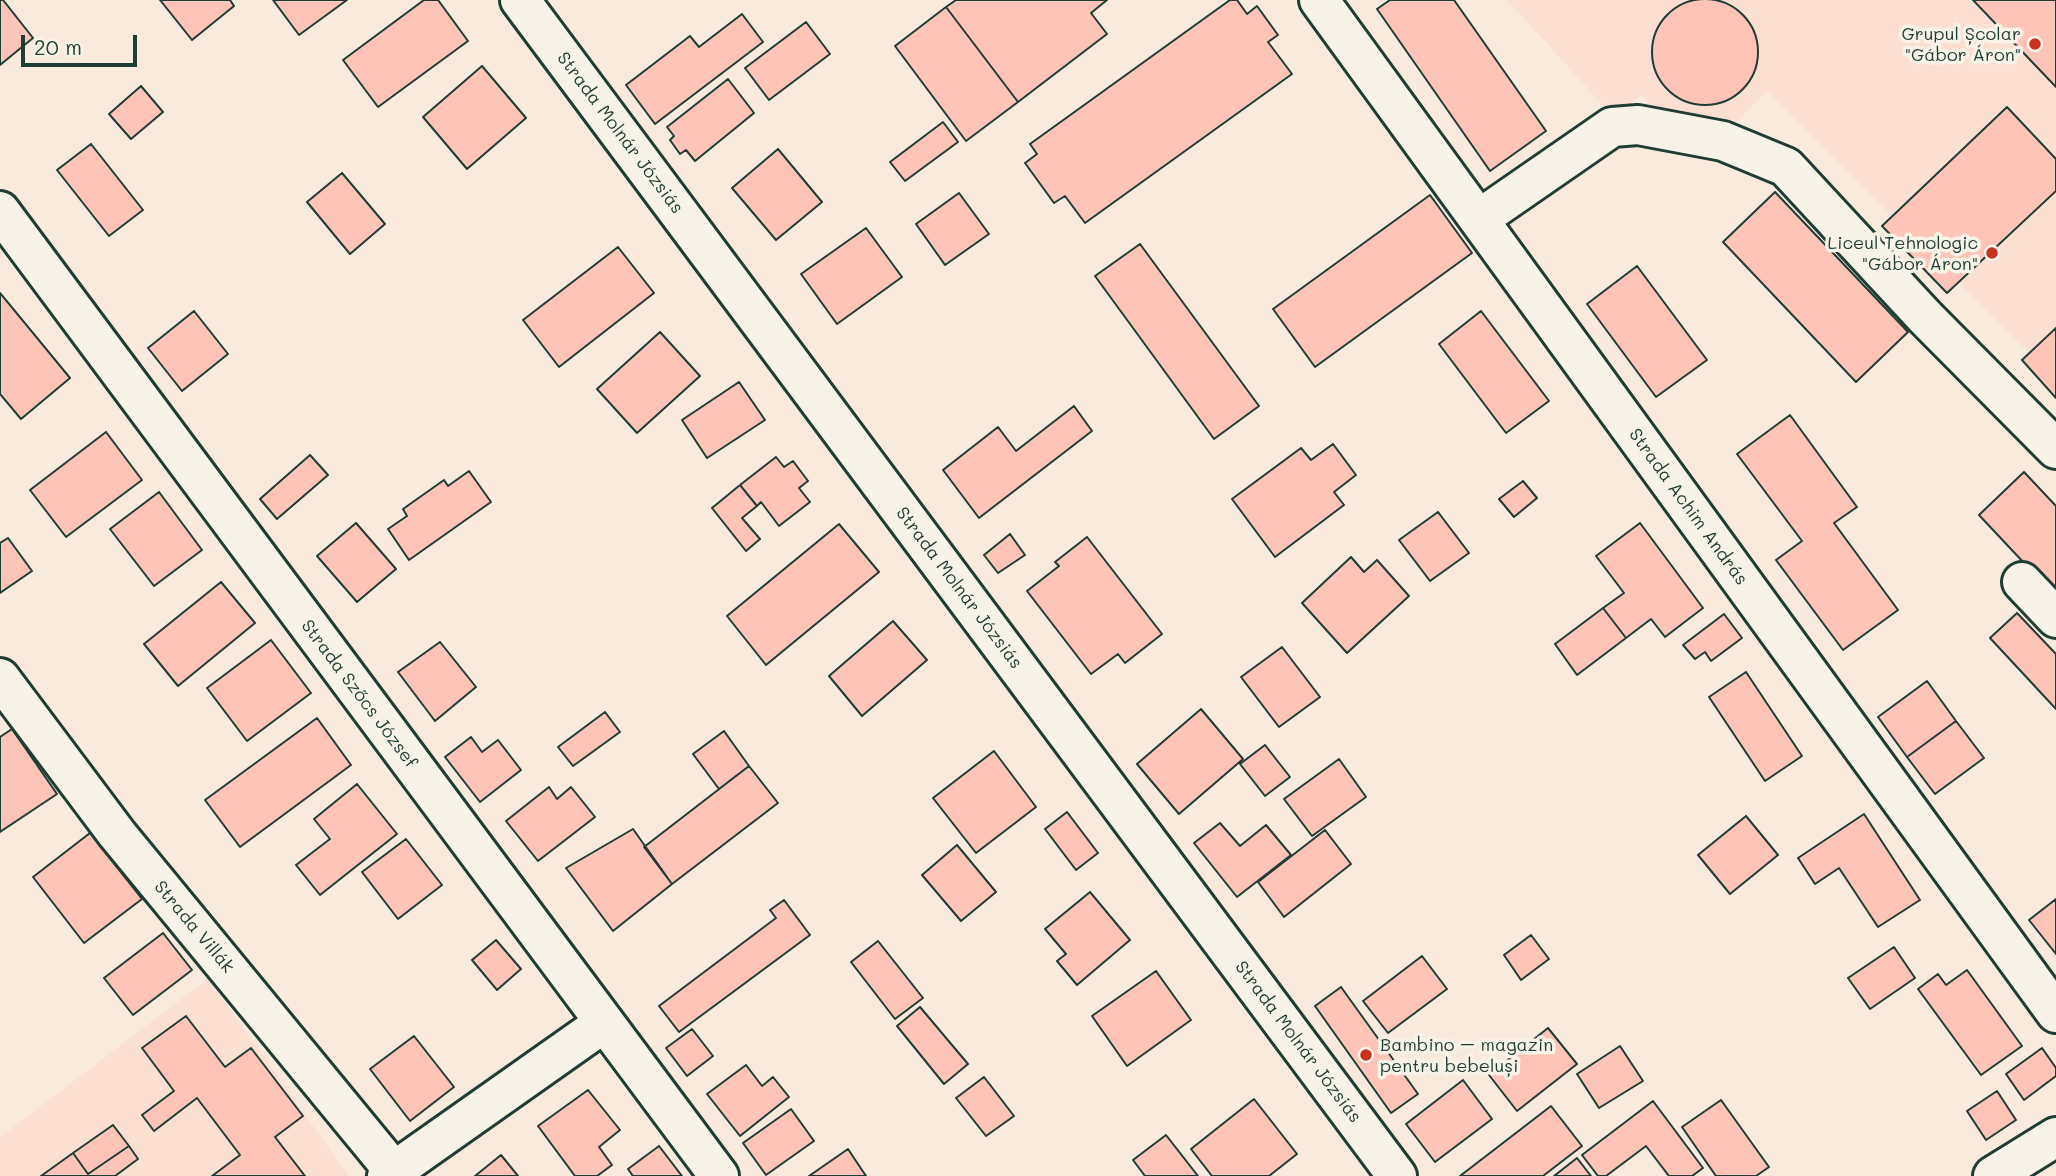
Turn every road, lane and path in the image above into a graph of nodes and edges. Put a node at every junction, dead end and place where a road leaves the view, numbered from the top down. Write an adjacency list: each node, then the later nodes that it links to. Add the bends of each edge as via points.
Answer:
1 (520, 0): 14 (street, Strada Molnár Józsiás)
2 (1320, 0): 3 (street, Strada Achim András)
3 (1479, 219): 5 (street, via 1612,127 1638,125 1723,141 1786,167); 9 (street, Strada Achim András)
4 (4, 227): 10 (street, Strada Szőcs József)
5 (2056, 449)
6 (2022, 582): 7 (street)
7 (2056, 618)
8 (0, 678): 12 (street, Strada Villák, via 117,834)
9 (2056, 1013)
10 (604, 1023): 12 (street); 13 (street, Strada Szőcs József)
11 (2056, 1137): 15 (street)
12 (391, 1173)
13 (719, 1176)
14 (1397, 1176)
15 (1993, 1176)

